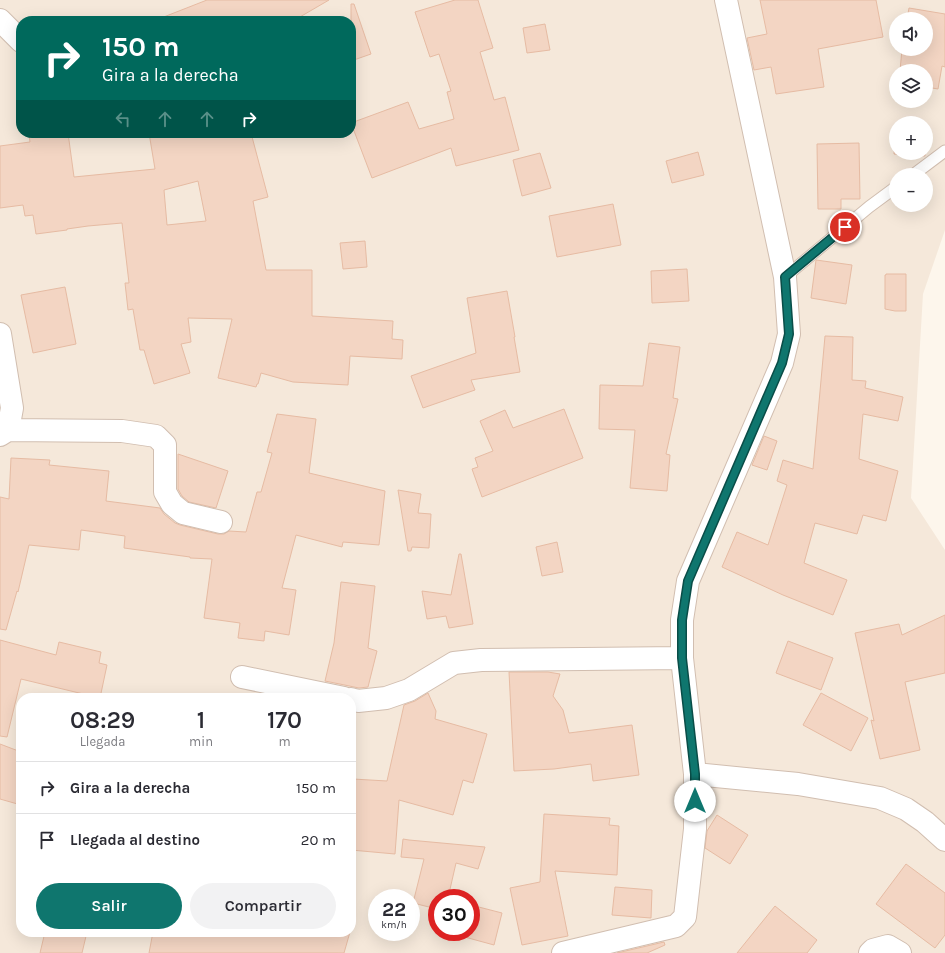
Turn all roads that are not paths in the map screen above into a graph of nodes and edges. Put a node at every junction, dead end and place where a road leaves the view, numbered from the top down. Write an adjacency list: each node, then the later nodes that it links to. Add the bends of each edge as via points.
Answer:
1 (726, 0): 7 (street)
2 (0, 20): 3 (street)
3 (16, 36)
4 (945, 152): 5 (lane)
5 (923, 168)
6 (889, 192): 7 (lane)
7 (785, 277): 11 (street, via 789,334 782,363 688,581 682,620)
8 (0, 334): 9 (street, via 12,408)
9 (4, 432): 10 (street, via 122,431 156,436 165,445 165,492 172,504 183,512)
10 (221, 522)
11 (682, 658): 14 (street, via 481,660 454,663 409,690 386,698); 15 (street)
12 (242, 677): 13 (street)
13 (320, 693)
14 (356, 700)
15 (695, 774): 16 (street, via 798,784 880,798 906,809); 17 (street, via 696,829 685,917 676,926)
16 (945, 840)
17 (563, 953)
18 (870, 953): 19 (street, via 888,946)
19 (900, 953)

